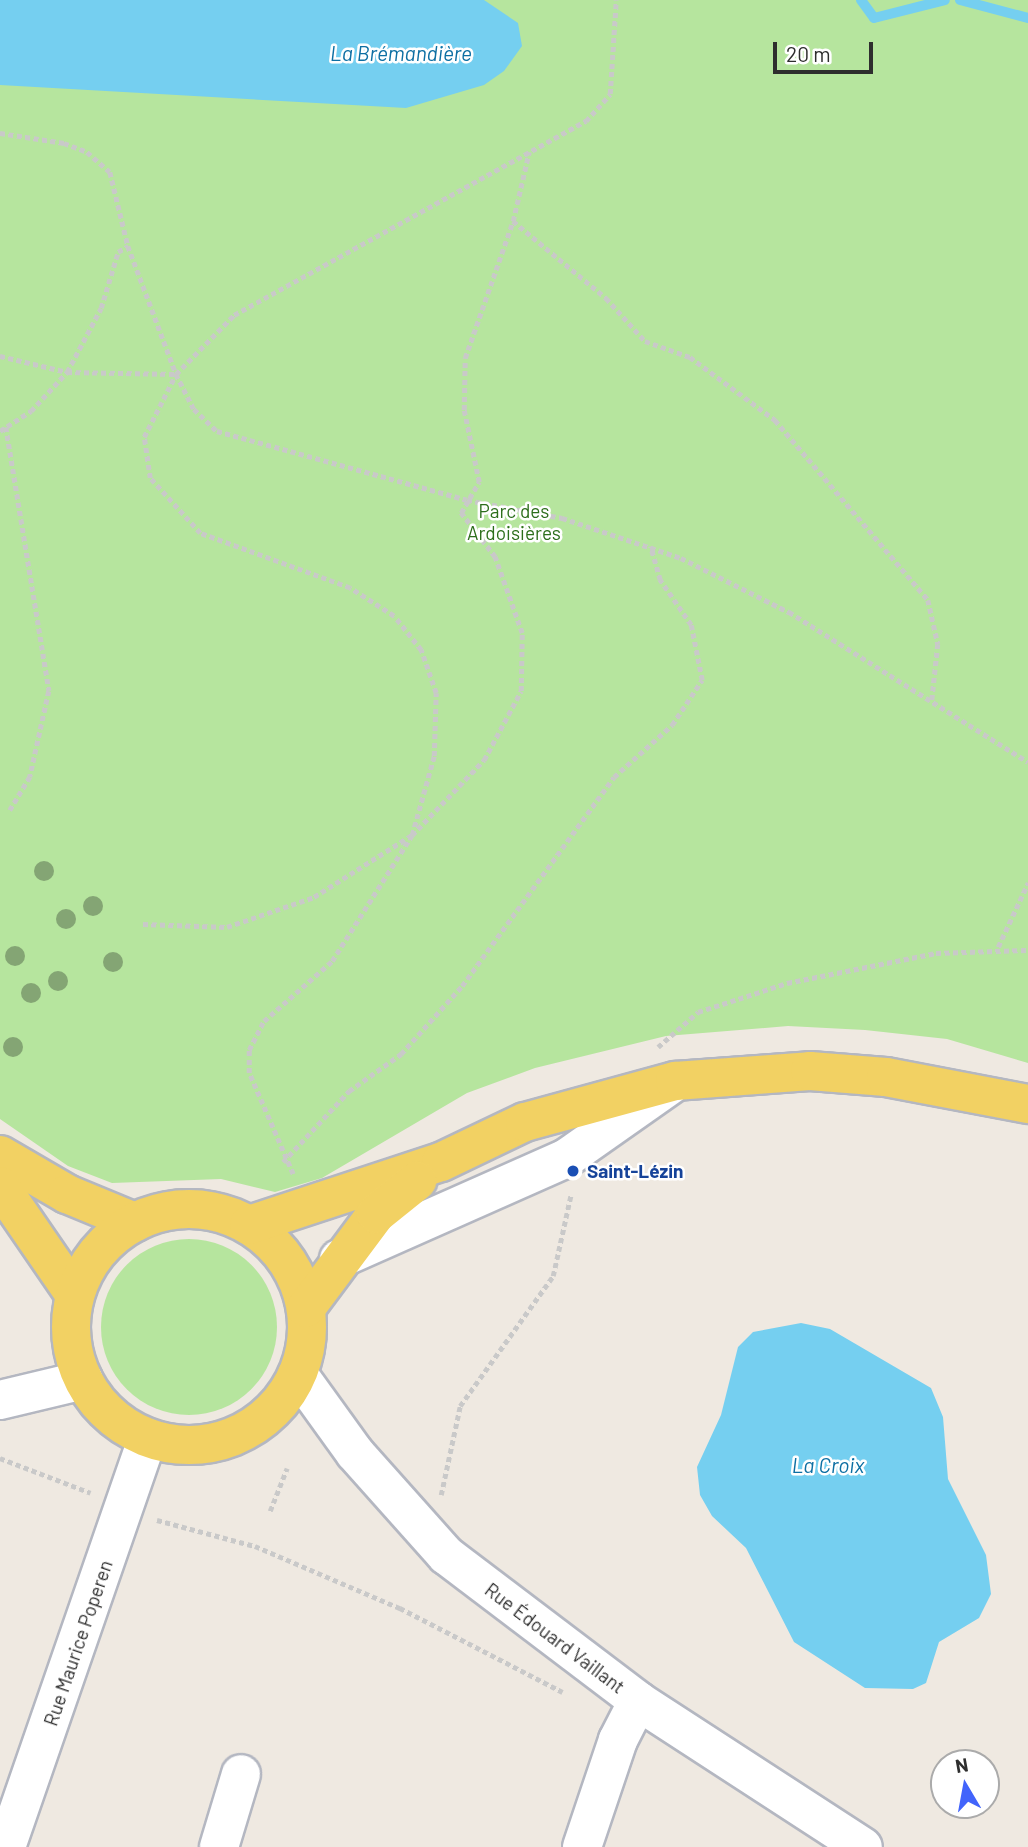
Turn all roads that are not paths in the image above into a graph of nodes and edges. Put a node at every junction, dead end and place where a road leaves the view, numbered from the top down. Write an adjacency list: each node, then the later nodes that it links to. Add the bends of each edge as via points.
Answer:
1 (664, 1067): 2 (main road, via 886,1077); 4 (main road, via 525,1122); 8 (street, via 565,1159)
2 (1028, 1104)
3 (0, 1155): 6 (main road, via 66,1194)
4 (441, 1162): 7 (main road); 8 (main road, via 376,1214)
5 (0, 1186): 9 (main road)
6 (135, 1222): 7 (main road, via 197,1209); 9 (main road, via 98,1252)
7 (249, 1225): 10 (main road, via 287,1260)
8 (339, 1259): 10 (main road)
9 (75, 1295): 12 (main road, via 71,1338)
10 (306, 1308): 11 (main road)
11 (298, 1374): 14 (main road, via 277,1406 237,1435 193,1445); 15 (street, Rue Édouard Vaillant, via 355,1453 446,1555)
12 (84, 1380): 13 (street); 14 (main road, via 110,1415)
13 (0, 1400)
14 (148, 1438): 17 (street, Rue Maurice Poperen)
15 (638, 1702): 19 (street, via 618,1740); 20 (street, Rue Édouard Vaillant)
16 (241, 1774): 18 (street)
17 (6, 1847)
18 (219, 1847)
19 (582, 1847)
20 (863, 1847)

